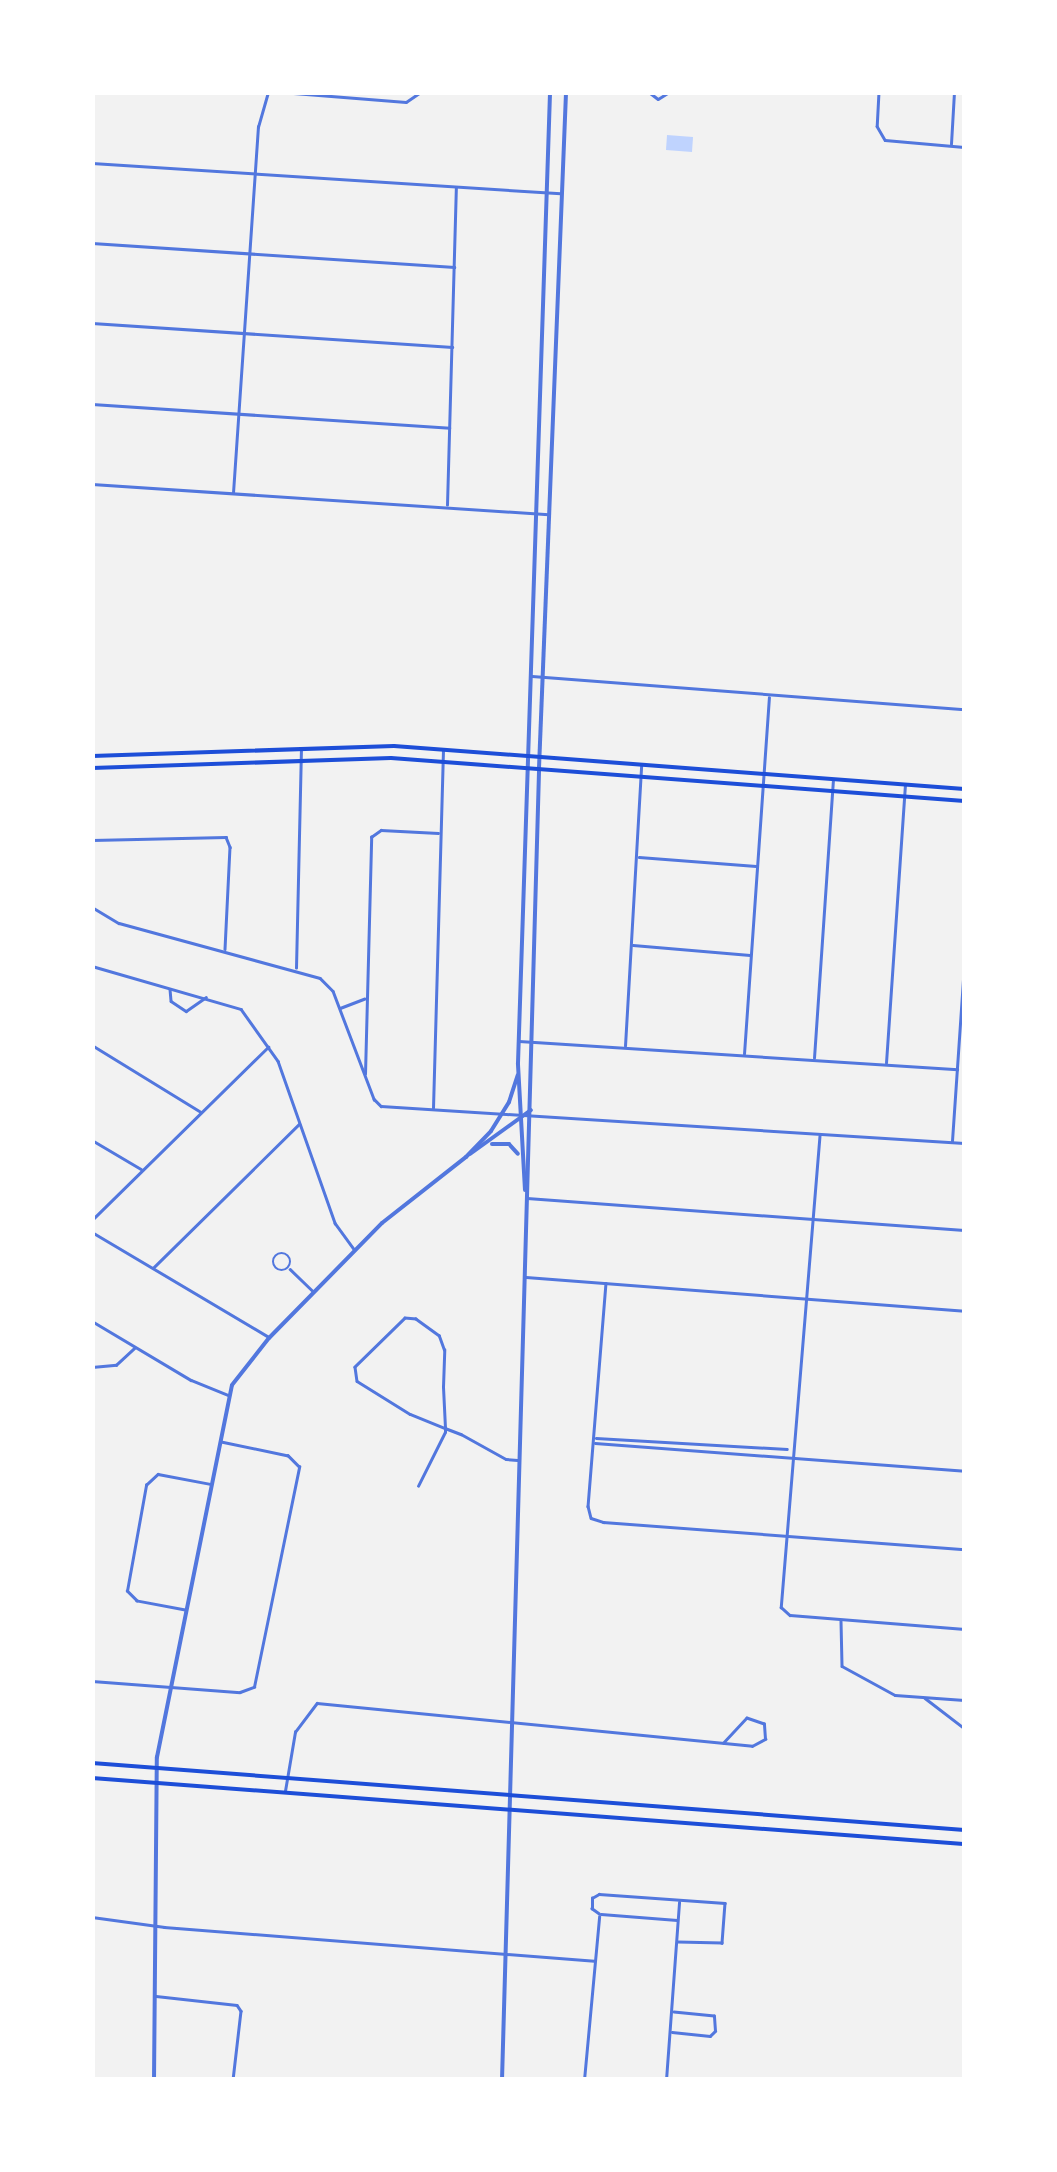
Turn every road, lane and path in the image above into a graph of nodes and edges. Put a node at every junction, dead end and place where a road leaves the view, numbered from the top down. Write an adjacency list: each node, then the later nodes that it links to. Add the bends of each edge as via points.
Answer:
1 (268, 92): 13 (street)
2 (280, 92): 3 (street, via 406,102)
3 (421, 92)
4 (550, 92): 15 (street)
5 (566, 92): 16 (street)
6 (649, 92): 7 (street, via 658,99)
7 (670, 92)
8 (879, 92): 10 (street, via 880,136)
9 (954, 92): 10 (street)
10 (950, 146): 11 (street)
11 (964, 147)
12 (92, 163): 13 (street)
13 (254, 174): 14 (street); 18 (street)
14 (456, 187): 15 (street); 19 (street)
15 (548, 193): 16 (street); 20 (street)
16 (562, 194): 21 (street)
17 (92, 243): 18 (street)
18 (249, 254): 19 (street); 23 (street)
19 (454, 267): 24 (street)
20 (545, 280): 21 (street); 31 (street)
21 (558, 281): 32 (street)
22 (92, 323): 23 (street)
23 (244, 334): 24 (street); 26 (street)
24 (452, 348): 27 (street)
25 (92, 404): 26 (street)
26 (238, 414): 27 (street); 29 (street)
27 (449, 428): 30 (street)
28 (92, 484): 29 (street)
29 (233, 493): 30 (street)
30 (447, 508): 31 (street)
31 (536, 514): 32 (street); 33 (street)
32 (548, 514): 34 (street)
33 (530, 676): 34 (street); 40 (street)
34 (542, 677): 35 (street); 41 (street)
35 (769, 695): 36 (street); 48 (street)
36 (964, 709)
37 (300, 748): 38 (main road); 39 (main road); 42 (street)
38 (444, 750): 40 (main road); 43 (street)
39 (92, 756)
40 (527, 756): 41 (main road); 44 (street)
41 (540, 757): 45 (main road); 47 (street)
42 (301, 760): 43 (main road); 46 (main road); 69 (street)
43 (443, 762): 44 (main road); 57 (street)
44 (526, 766): 47 (main road); 62 (street)
45 (641, 766): 48 (main road); 49 (street)
46 (92, 768)
47 (539, 768): 49 (main road); 63 (street)
48 (763, 775): 50 (main road); 52 (street)
49 (641, 776): 52 (main road); 59 (street)
50 (833, 780): 51 (main road); 54 (street)
51 (905, 785): 53 (main road); 55 (street)
52 (762, 786): 54 (main road); 60 (street)
53 (964, 790)
54 (833, 791): 55 (main road); 82 (street)
55 (904, 797): 56 (main road); 83 (street)
56 (964, 801)
57 (440, 834): 74 (street, via 381,830 371,837); 87 (street)
58 (92, 840): 65 (street, via 226,837)
59 (636, 857): 60 (street); 64 (street)
60 (758, 866): 66 (street)
61 (92, 907): 65 (street, via 119,923)
62 (522, 907): 63 (street); 71 (street)
63 (536, 907): 72 (street)
64 (632, 945): 66 (street); 80 (street)
65 (225, 951): 69 (street)
66 (751, 955): 81 (street)
67 (964, 964): 84 (street)
68 (92, 966): 70 (street)
69 (296, 970): 75 (street, via 325,981)
70 (170, 987): 73 (street); 73 (street, via 170,999 186,1011)
71 (520, 987): 72 (street); 76 (street)
72 (534, 987): 77 (street)
73 (206, 996): 79 (street, via 241,1009)
74 (365, 999): 75 (street); 86 (street)
75 (340, 1008): 86 (street)
76 (519, 1042): 77 (street); 85 (street)
77 (532, 1042): 80 (street); 90 (street)
78 (92, 1045): 88 (street)
79 (269, 1046): 88 (street); 91 (street)
80 (625, 1048): 81 (street)
81 (744, 1056): 82 (street)
82 (814, 1060): 83 (street)
83 (886, 1064): 84 (street)
84 (957, 1069): 94 (street)
85 (518, 1075): 89 (street); 90 (street)
86 (365, 1076): 87 (street, via 378,1104)
87 (433, 1109): 89 (street)
88 (201, 1112): 99 (street)
89 (503, 1114): 90 (street); 97 (street)
90 (525, 1115): 92 (street); 96 (street); 98 (street); 100 (street)
91 (300, 1123): 105 (street, via 335,1224); 106 (street)
92 (820, 1134): 94 (street); 101 (street)
93 (92, 1140): 99 (street)
94 (952, 1142): 95 (street)
95 (964, 1143)
96 (488, 1145): 97 (street); 98 (street, via 509,1144)
97 (466, 1156): 105 (street)
98 (520, 1158): 100 (street)
99 (142, 1170): 102 (street)
100 (526, 1196): 101 (street); 108 (street)
101 (812, 1219): 103 (street); 111 (street)
102 (92, 1220)
103 (964, 1230)
104 (92, 1232): 106 (street)
105 (355, 1250): 110 (street)
106 (153, 1268): 114 (street)
107 (289, 1268): 110 (street)
108 (524, 1276): 109 (street); 123 (street)
109 (606, 1284): 111 (street); 119 (street)
110 (314, 1292): 114 (street)
111 (806, 1298): 112 (street); 122 (street)
112 (964, 1311)
113 (92, 1321): 115 (street)
114 (269, 1338): 117 (street, via 238,1372)
115 (135, 1346): 116 (street, via 116,1365); 117 (street)
116 (92, 1367)
117 (229, 1395): 120 (street)
118 (445, 1428): 118 (street, via 398,1408 353,1374 402,1318 416,1319 443,1342); 123 (street); 126 (street)
119 (594, 1440): 121 (street); 122 (street); 127 (street, via 592,1518)
120 (220, 1442): 125 (street); 133 (street, via 298,1464 256,1684 248,1691)
121 (787, 1450)
122 (792, 1458): 124 (street); 127 (street)
123 (519, 1460): 136 (street)
124 (964, 1471)
125 (212, 1484): 129 (street); 129 (street, via 158,1474 146,1485 127,1591 137,1601)
126 (418, 1486)
127 (786, 1536): 128 (street); 130 (street, via 783,1611)
128 (964, 1549)
129 (186, 1610): 133 (street)
130 (842, 1619): 131 (street); 134 (street, via 842,1666 892,1694)
131 (964, 1629)
132 (92, 1681): 133 (street)
133 (170, 1687): 140 (street)
134 (924, 1698): 135 (street); 137 (street)
135 (964, 1700)
136 (512, 1722): 138 (street); 142 (street, via 317,1703 295,1732); 145 (street)
137 (964, 1728)
138 (724, 1743): 138 (street, via 757,1745 764,1724 747,1718)
139 (92, 1763): 140 (main road)
140 (156, 1768): 142 (main road); 143 (street)
141 (92, 1778): 143 (main road)
142 (286, 1778): 144 (street); 145 (main road)
143 (155, 1782): 144 (main road); 155 (street)
144 (285, 1792): 146 (main road)
145 (510, 1795): 146 (street); 147 (main road)
146 (509, 1809): 149 (main road); 157 (street)
147 (843, 1821): 148 (main road); 149 (main road)
148 (964, 1830)
149 (842, 1836): 150 (main road)
150 (964, 1844)
151 (680, 1900): 152 (street, via 595,1894 592,1909); 154 (street); 156 (street, via 726,1906 722,1943)
152 (599, 1914): 154 (street); 158 (street)
153 (92, 1917): 155 (street)
154 (678, 1920): 156 (street)
155 (153, 1924): 157 (street); 159 (street)
156 (678, 1942): 160 (street)
157 (506, 1954): 158 (street); 164 (street)
158 (594, 1960): 165 (street)
159 (153, 1996): 162 (street); 163 (street, via 237,2004)
160 (672, 2012): 161 (street); 161 (street, via 716,2020 714,2035)
161 (671, 2032): 166 (street)
162 (155, 2079)
163 (233, 2080)
164 (502, 2080)
165 (584, 2080)
166 (666, 2080)

